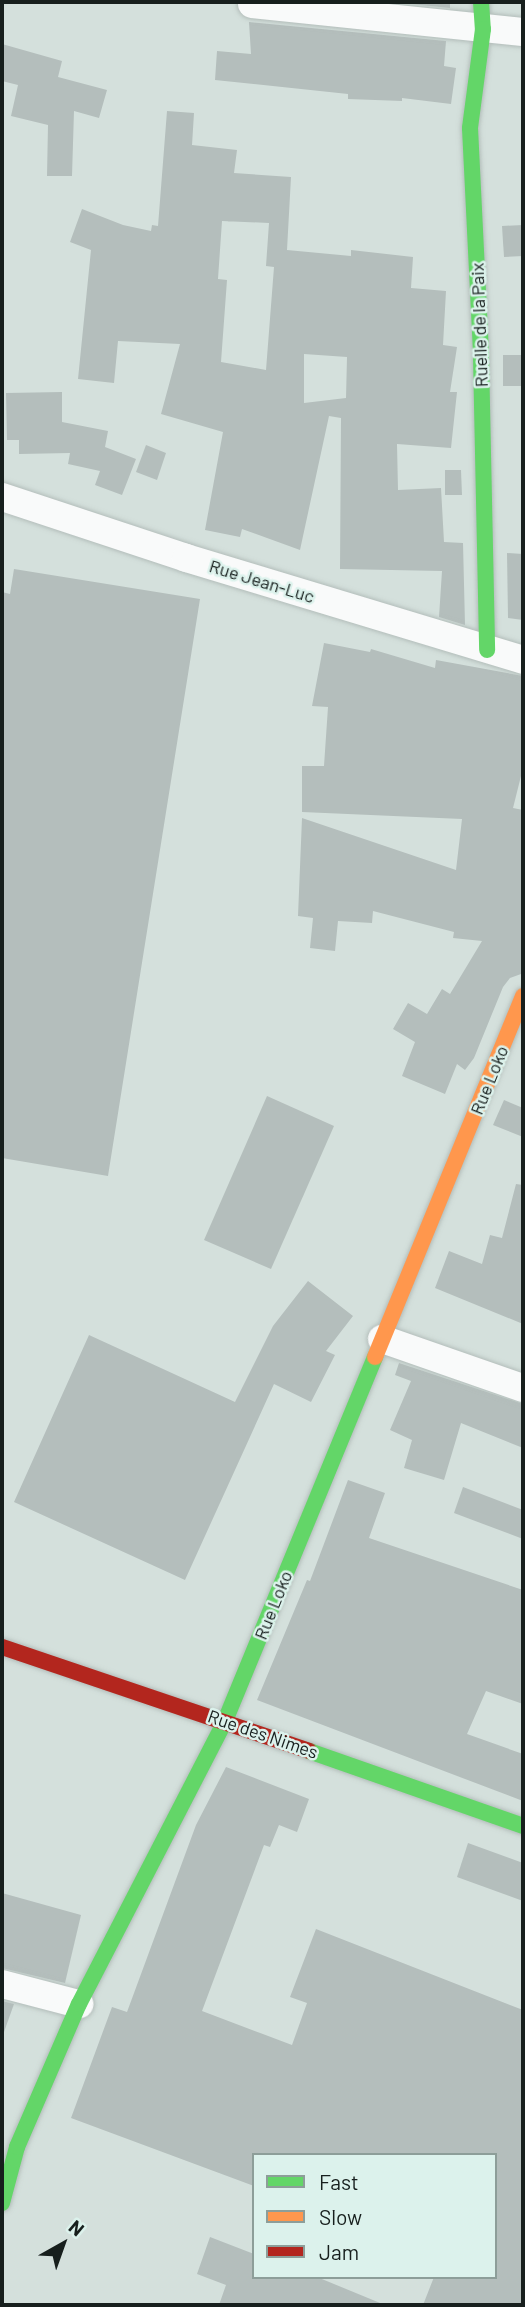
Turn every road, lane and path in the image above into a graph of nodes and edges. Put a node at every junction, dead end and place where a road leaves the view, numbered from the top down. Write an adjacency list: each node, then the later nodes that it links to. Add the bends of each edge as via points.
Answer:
1 (252, 4): 2 (street)
2 (482, 15): 3 (street); 5 (street, Ruelle de la Paix, via 470,128 481,357)
3 (523, 32)
4 (2, 497): 5 (street, Rue Jean-Luc)
5 (487, 650): 6 (street, Rue Jean-Luc)
6 (523, 660)
7 (523, 996): 8 (street, Rue Loko)
8 (516, 1035): 9 (street, Rue Loko)
9 (382, 1339): 10 (street); 12 (street, Rue Loko)
10 (523, 1388)
11 (2, 1647): 12 (street, Rue des Nimes)
12 (225, 1721): 13 (street, Rue des Nimes); 15 (street, Rue Loko)
13 (523, 1826)
14 (2, 1984): 15 (street)
15 (79, 2004): 16 (street, Rue Loko, via 17,2147)
16 (2, 2203)

